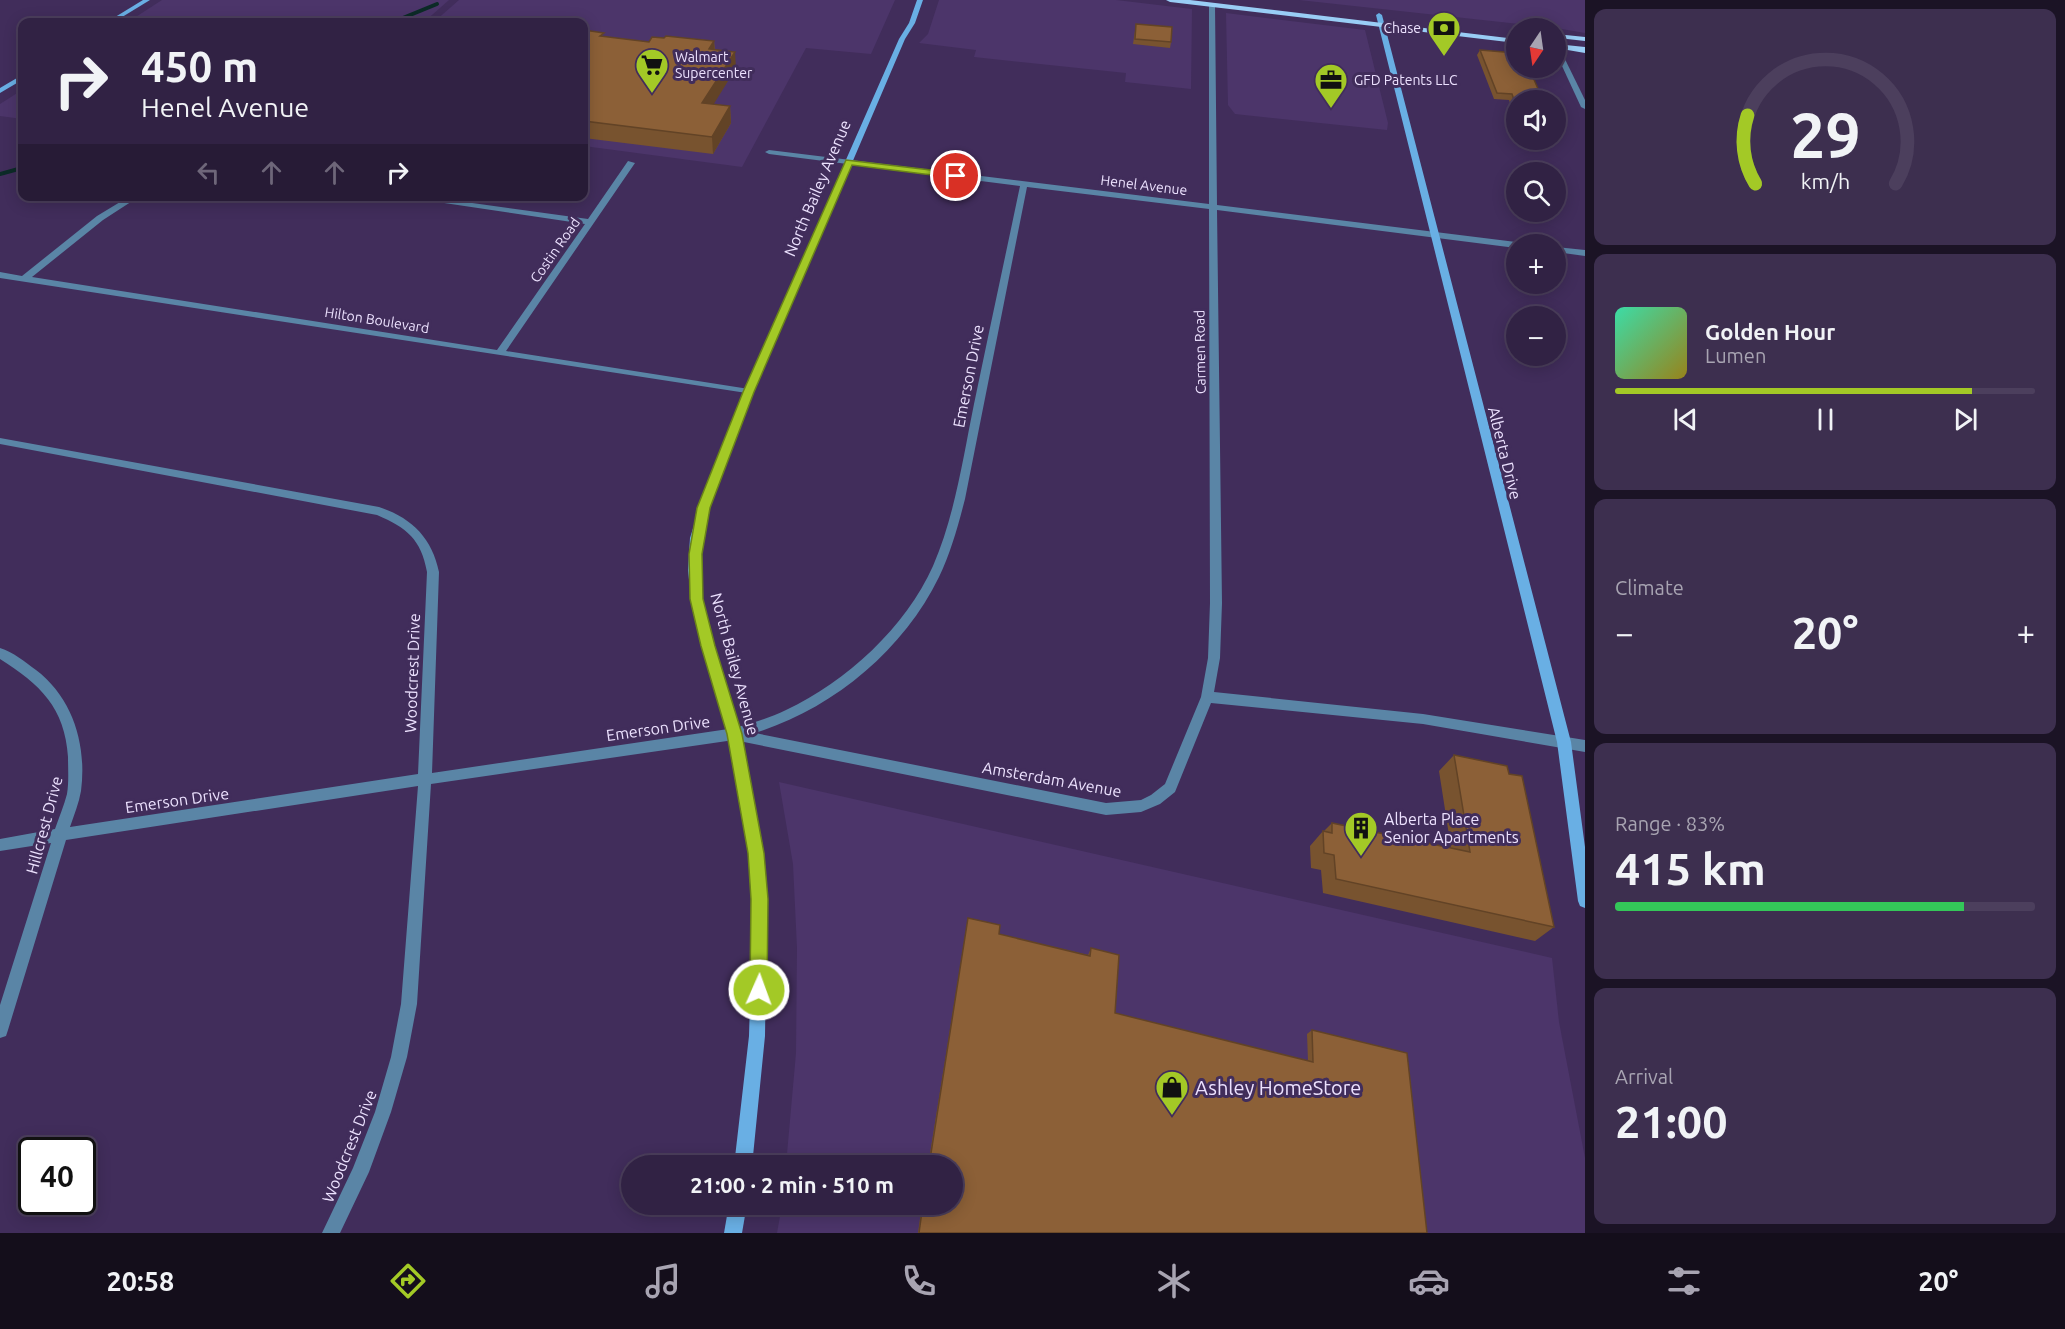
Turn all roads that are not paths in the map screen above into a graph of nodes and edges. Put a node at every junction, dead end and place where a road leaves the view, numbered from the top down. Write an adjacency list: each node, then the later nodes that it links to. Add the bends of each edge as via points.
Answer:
1 (147, 0): 6 (street)
2 (920, 0): 19 (street, North Bailey Avenue)
3 (1170, 0): 5 (main road)
4 (1246, 0): 7 (main road)
5 (1212, 5): 7 (main road); 24 (street, Carmen Road)
6 (117, 18)
7 (1381, 20): 8 (main road); 10 (main road); 26 (street, Alberta Drive)
8 (1505, 30)
9 (1566, 37): 11 (main road)
10 (1506, 39)
11 (1585, 39)
12 (1566, 48): 13 (main road)
13 (1585, 50)
14 (1566, 68): 17 (street)
15 (18, 80): 16 (street)
16 (0, 91)
17 (1585, 107)
18 (769, 153): 19 (street, Henel Avenue)
19 (849, 162): 21 (street, Henel Avenue); 33 (street, North Bailey Avenue)
20 (632, 163): 25 (street, Costin Road)
21 (1024, 184): 24 (street, Henel Avenue); 37 (street, Emerson Drive, via 960,499 928,586 889,639 832,689 797,711)
22 (128, 201): 31 (street, via 100,218)
23 (437, 201): 25 (street)
24 (1215, 207): 26 (street, Henel Avenue); 36 (street, Carmen Road, via 1212,253 1216,603)
25 (590, 222): 32 (street, Costin Road)
26 (1436, 235): 27 (street, Henel Avenue); 38 (street, Alberta Drive)
27 (1506, 244)
28 (1566, 251): 29 (street)
29 (1585, 253)
30 (0, 275): 31 (street, Hilton Boulevard)
31 (24, 279): 32 (street, Hilton Boulevard)
32 (500, 353): 33 (street, Hilton Boulevard)
33 (749, 392): 37 (street, North Bailey Avenue, via 704,508 696,538 694,570 702,622)
34 (0, 441): 40 (street, Woodcrest Drive, via 379,511 415,531 431,557 433,572)
35 (0, 653): 41 (street, Hillcrest Drive, via 53,693 73,732 77,764)
36 (1207, 698): 37 (street, Amsterdam Avenue, via 1170,788 1159,799 1126,810); 38 (street, via 1423,719)
37 (735, 734): 40 (street, Emerson Drive); 45 (street, North Bailey Avenue, via 760,899 757,1036)
38 (1564, 742): 39 (street); 43 (street, Alberta Drive)
39 (1585, 746)
40 (425, 780): 41 (street, Emerson Drive); 47 (street, Woodcrest Drive, via 409,1004 399,1057 368,1152)
41 (62, 835): 42 (street, Emerson Drive); 44 (street, Hillcrest Drive)
42 (0, 845)
43 (1585, 901)
44 (0, 1030)
45 (744, 1155)
46 (736, 1215): 48 (street)
47 (331, 1233)
48 (733, 1233)

